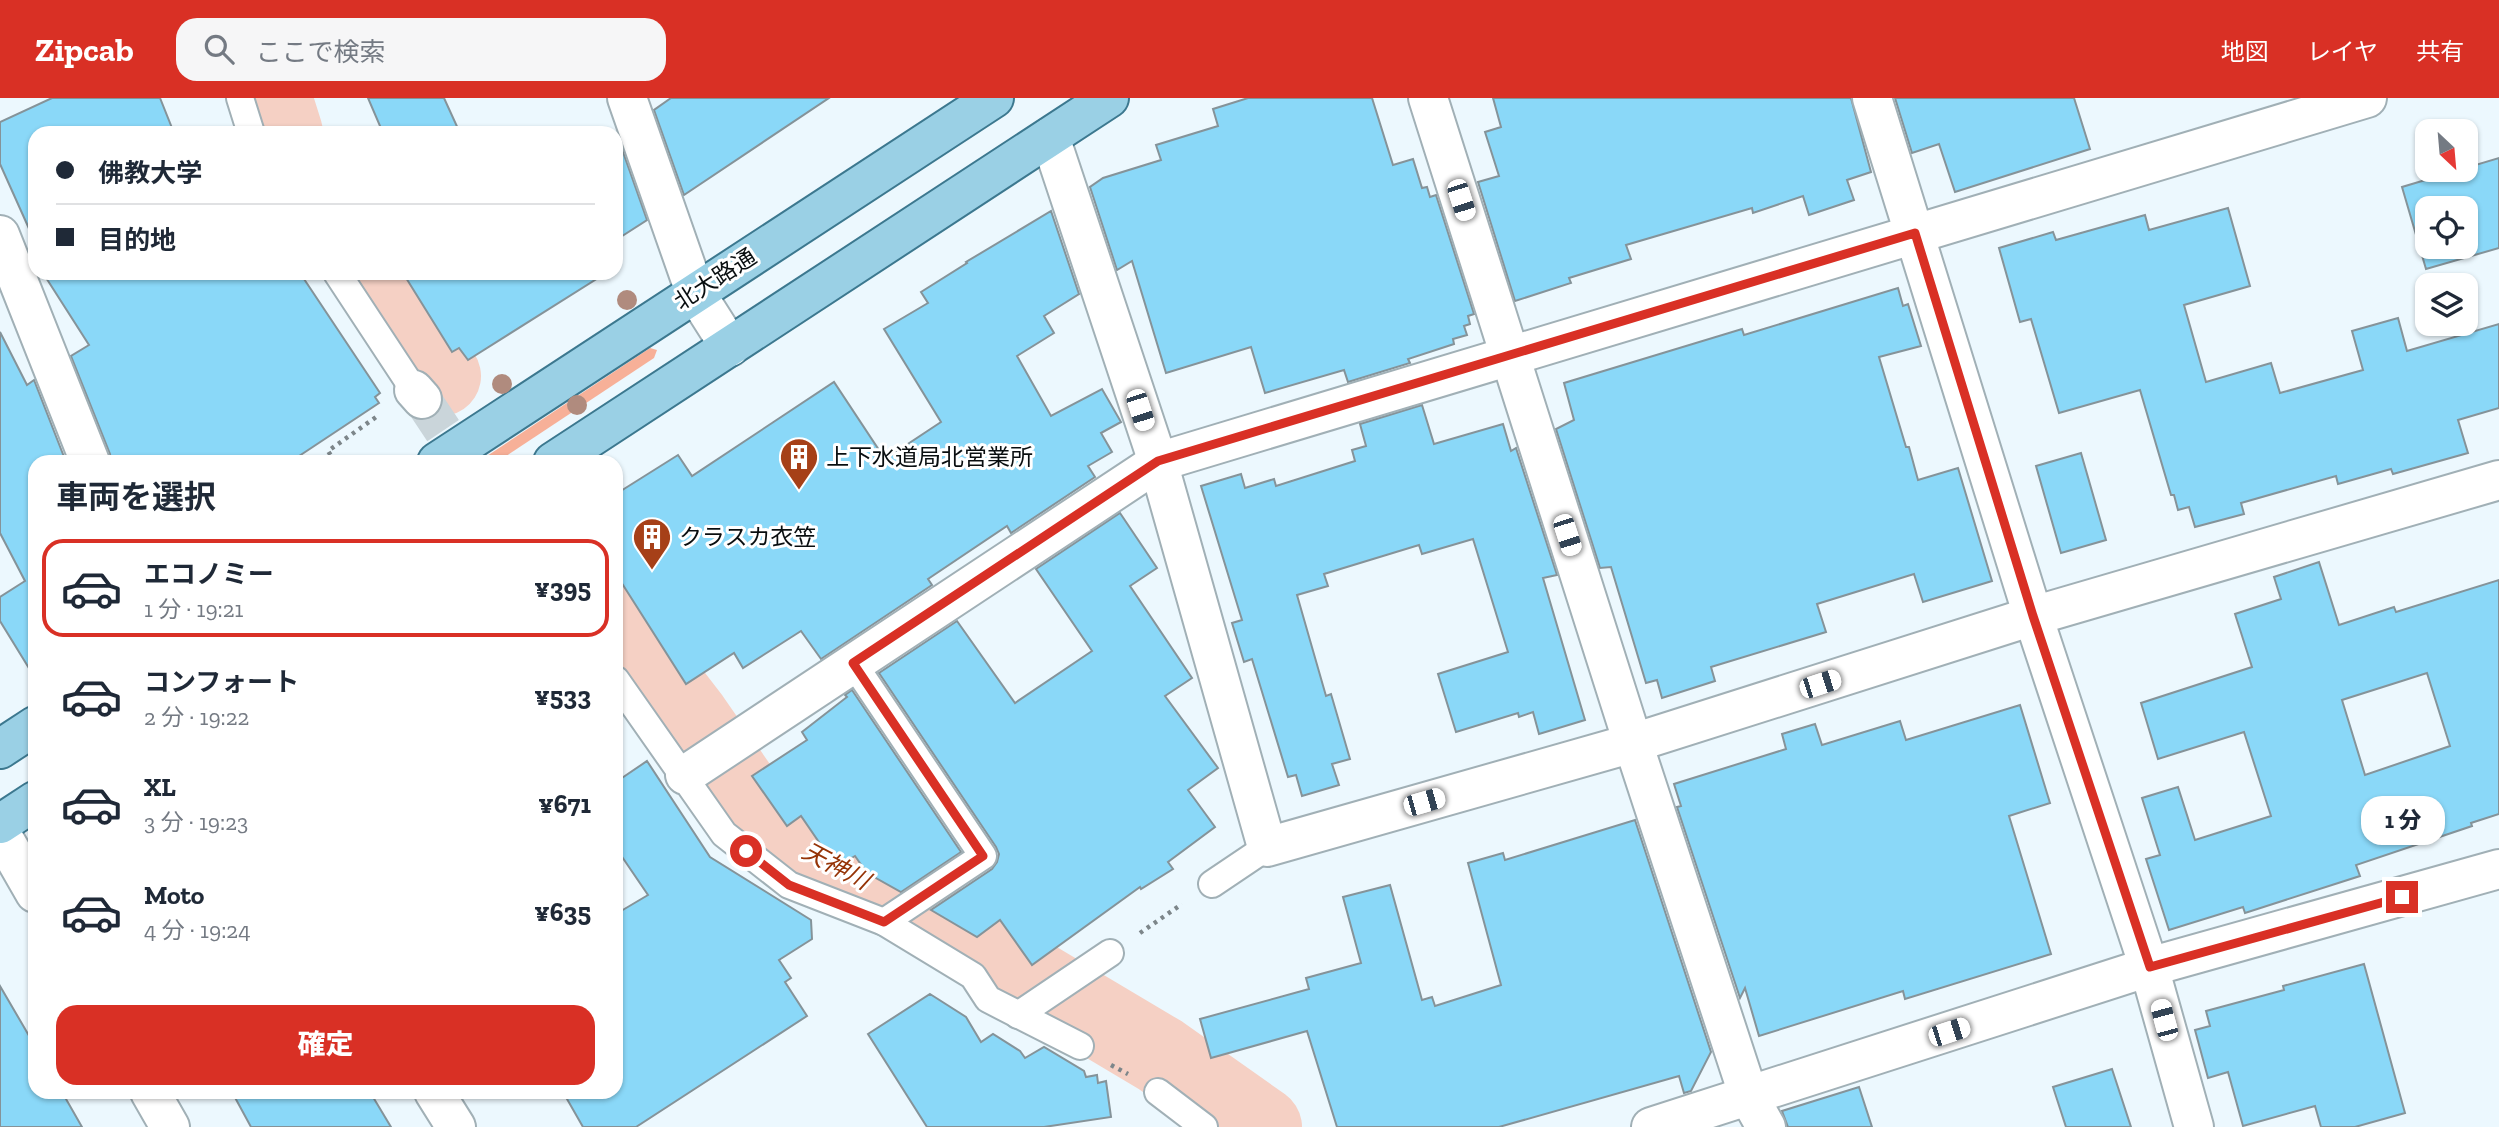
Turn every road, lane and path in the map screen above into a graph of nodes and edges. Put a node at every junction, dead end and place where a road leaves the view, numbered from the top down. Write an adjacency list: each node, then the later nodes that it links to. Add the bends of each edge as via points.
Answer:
1 (240, 98): 8 (lane)
2 (627, 98): 13 (street)
3 (994, 98): 13 (main road, 北大路通)
4 (1109, 98): 9 (main road)
5 (1428, 98): 15 (street)
6 (1872, 98): 10 (street)
7 (2367, 98): 10 (street)
8 (249, 126)
9 (1050, 137): 14 (main road); 21 (street)
10 (1915, 233): 15 (street); 23 (street)
11 (0, 236): 17 (street)
12 (342, 280): 16 (lane)
13 (695, 292): 14 (street); 19 (main road, 北大路通)
14 (730, 347): 20 (main road)
15 (1509, 354): 21 (street); 27 (street)
16 (418, 394): 18 (path, via 328,451)
17 (87, 455)
18 (331, 455)
19 (449, 455)
20 (563, 455)
21 (1158, 461): 24 (street); 33 (street)
22 (2499, 480): 23 (street)
23 (2033, 616): 27 (street); 39 (street)
24 (853, 663): 29 (street); 37 (lane, via 983,856)
25 (623, 686): 29 (lane)
26 (28, 731): 28 (main road)
27 (1633, 743): 33 (street); 45 (street)
28 (0, 750)
29 (709, 759): 37 (lane, via 724,834 789,885)
30 (28, 806): 31 (main road)
31 (0, 824)
32 (0, 832): 35 (street)
33 (1267, 847): 36 (lane)
34 (2499, 869): 39 (street)
35 (28, 881)
36 (1212, 884): 38 (path)
37 (891, 918): 40 (lane, via 973,976 988,999)
38 (1110, 953): 40 (lane)
39 (2150, 967): 45 (street); 50 (street)
40 (1024, 1011): 41 (lane)
41 (1080, 1046): 42 (path)
42 (1157, 1092): 48 (lane)
43 (154, 1099): 46 (street)
44 (438, 1099): 47 (street)
45 (1757, 1112): 49 (street)
46 (170, 1127)
47 (456, 1127)
48 (1204, 1127)
49 (1651, 1127)
50 (2194, 1127)

